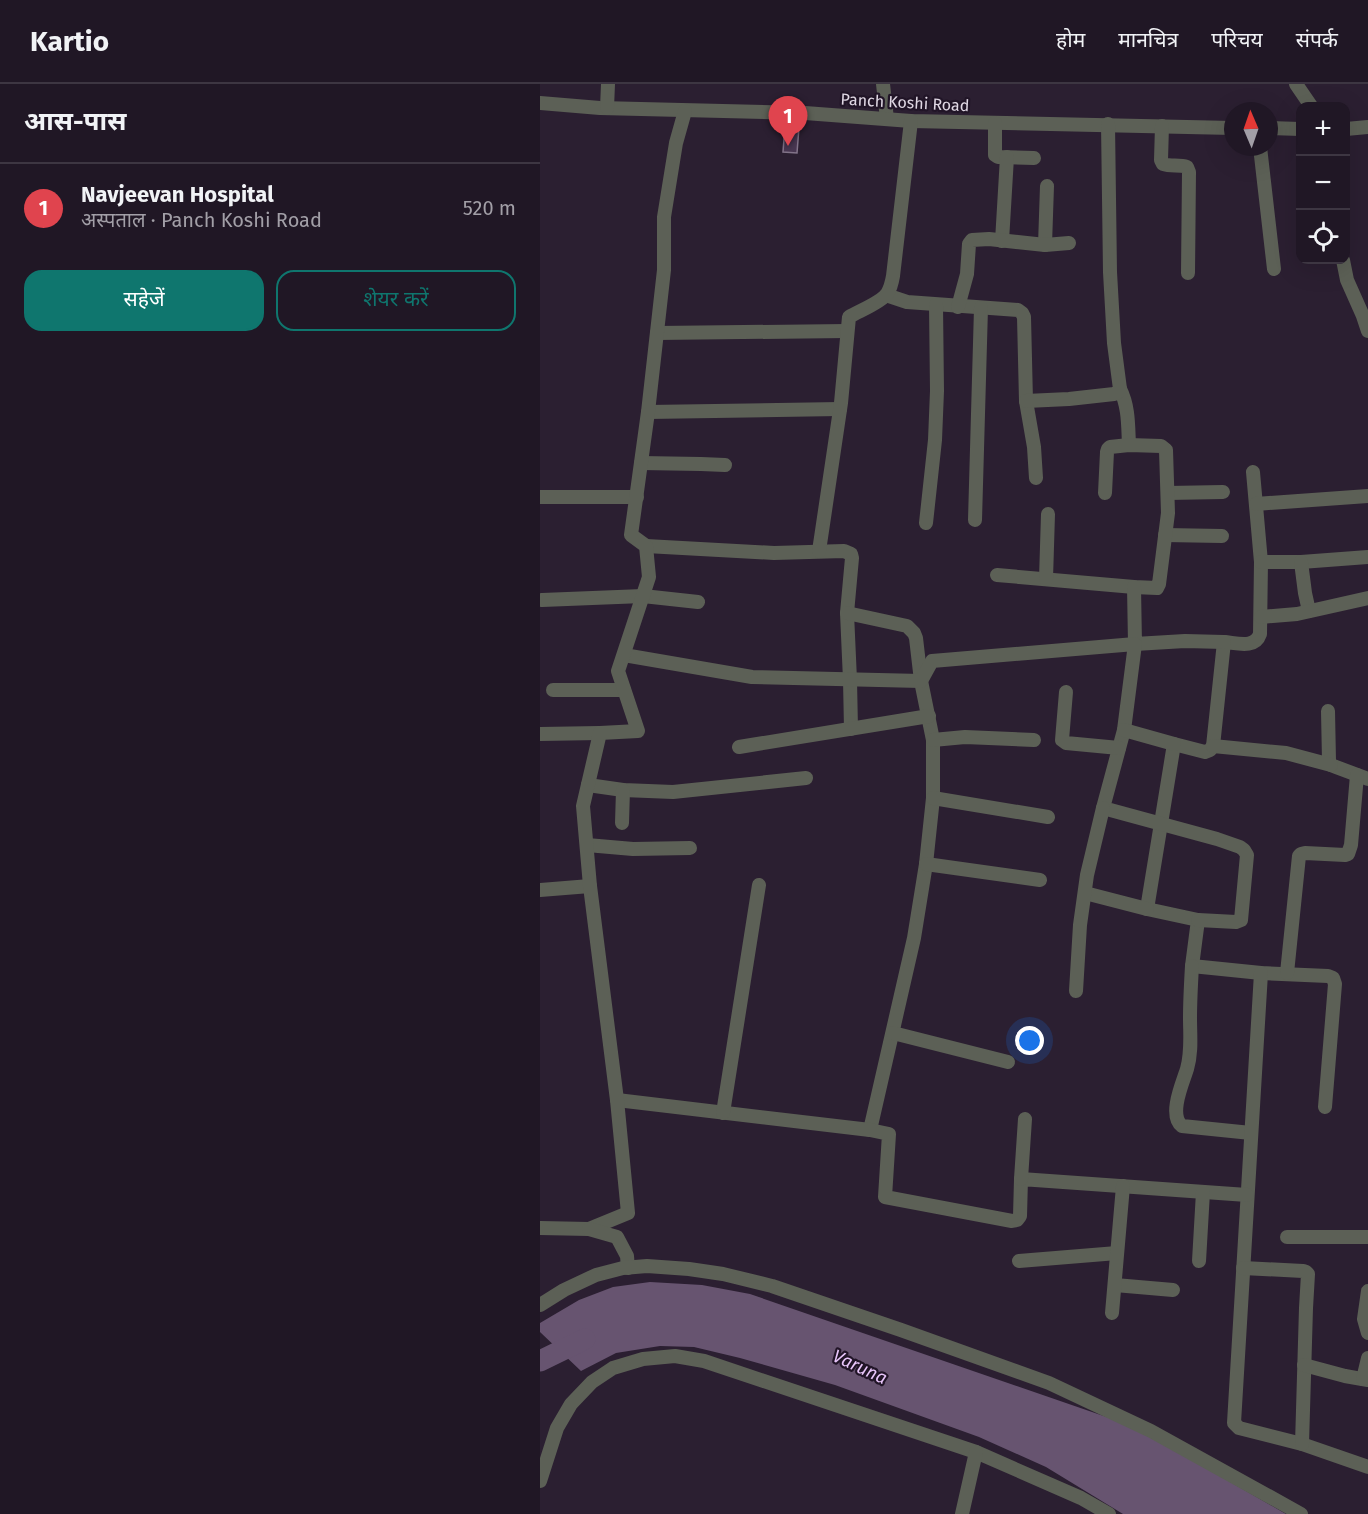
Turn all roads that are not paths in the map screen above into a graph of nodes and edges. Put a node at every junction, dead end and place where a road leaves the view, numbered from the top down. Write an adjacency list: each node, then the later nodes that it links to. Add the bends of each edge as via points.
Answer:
1 (608, 84): 6 (street)
2 (883, 84): 8 (street)
3 (1296, 84): 5 (street)
4 (540, 102): 6 (street, Panch Koshi Road)
5 (1308, 102)
6 (607, 108): 7 (street, Panch Koshi Road)
7 (685, 111): 8 (street, Panch Koshi Road); 34 (street, via 663,218 664,270)
8 (887, 119): 9 (street, Panch Koshi Road)
9 (911, 122): 10 (street, Panch Koshi Road); 28 (street, via 893,276)
10 (995, 123): 11 (street, Panch Koshi Road); 19 (street, via 995,155)
11 (1108, 124): 12 (street, Panch Koshi Road); 35 (street, via 1110,272)
12 (1162, 126): 13 (street, Panch Koshi Road); 27 (street, via 1163,164 1187,167 1189,172)
13 (1224, 128)
14 (1368, 128): 17 (street)
15 (1278, 129): 16 (street)
16 (1296, 129)
17 (1350, 129)
18 (1261, 156): 26 (street)
19 (1007, 157): 20 (street); 22 (street)
20 (1034, 158)
21 (1047, 186): 24 (street)
22 (1002, 241): 24 (street); 30 (street, via 970,242)
23 (1069, 243): 24 (street)
24 (1045, 244)
25 (1344, 264): 32 (street)
26 (1274, 270)
27 (1188, 273)
28 (886, 295): 29 (street); 33 (street, via 849,317)
29 (936, 305): 30 (street); 53 (street, via 935,440)
30 (958, 307): 31 (street)
31 (981, 308): 36 (street, via 1018,310 1024,317); 52 (street)
32 (1368, 331)
33 (847, 332): 34 (street); 37 (street)
34 (657, 333): 38 (street)
35 (1120, 389): 36 (street, via 1114,394); 39 (street, via 1127,408)
36 (1026, 401): 43 (street)
37 (840, 409): 38 (street); 57 (street)
38 (648, 412): 40 (street)
39 (1129, 445): 45 (street, via 1107,449); 46 (street, via 1164,447)
40 (641, 463): 41 (street); 49 (street)
41 (725, 465)
42 (1253, 472): 50 (street)
43 (1036, 478)
44 (1223, 492): 46 (street)
45 (1105, 493)
46 (1167, 493): 54 (street)
47 (1368, 495): 50 (street)
48 (540, 496): 49 (street)
49 (637, 497): 56 (street, via 632,535)
50 (1256, 504): 59 (street)
51 (1048, 514): 62 (street)
52 (975, 520)
53 (926, 523)
54 (1165, 535): 55 (street); 63 (street, via 1158,586)
55 (1222, 536)
56 (646, 546): 57 (street, via 774,553); 64 (street, via 649,577)
57 (819, 551): 69 (street, via 844,551 852,556)
58 (1368, 556): 60 (street)
59 (1261, 562): 60 (street); 70 (street)
60 (1301, 562): 68 (street)
61 (998, 575): 62 (street)
62 (1046, 579): 63 (street)
63 (1134, 587): 72 (street)
64 (642, 596): 66 (street); 67 (street); 73 (street)
65 (1368, 598): 68 (street)
66 (542, 600)
67 (698, 602)
68 (1309, 611): 70 (street)
69 (847, 613): 74 (street); 75 (street, via 912,629)
70 (1261, 617): 71 (street, via 1260,634 1254,643)
71 (1224, 642): 72 (street); 88 (street)
72 (1135, 644): 75 (street, via 932,662); 82 (street)
73 (624, 655): 74 (street, via 753,677); 77 (street, via 618,671)
74 (850, 680): 75 (street); 81 (street)
75 (921, 681): 80 (street)
76 (554, 690): 77 (street)
77 (624, 690): 83 (street, via 638,731)
78 (1066, 692): 90 (street, via 1062,740)
79 (1328, 711): 91 (street)
80 (929, 716): 81 (street); 85 (street)
81 (851, 729): 89 (street)
82 (1124, 730): 87 (street); 90 (street)
83 (600, 733): 84 (street); 94 (street)
84 (540, 734)
85 (933, 740): 86 (street); 96 (street)
86 (1034, 740)
87 (1174, 744): 88 (street, via 1205,752); 100 (street)
88 (1213, 746): 91 (street, via 1286,753)
89 (739, 747)
90 (1119, 748): 97 (street)
91 (1331, 765): 92 (street)
92 (1363, 777): 113 (street, via 1348,854 1299,856)
93 (806, 778): 95 (street, via 673,792)
94 (588, 785): 95 (street); 101 (street, via 583,807)
95 (623, 790): 99 (street)
96 (933, 798): 98 (street); 103 (street)
97 (1103, 808): 100 (street); 108 (street)
98 (1048, 817)
99 (622, 823)
100 (1160, 823): 109 (street); 110 (street, via 1240,846 1247,855 1240,920)
101 (587, 845): 102 (street); 106 (street)
102 (690, 848)
103 (926, 864): 104 (street); 115 (street)
104 (1040, 880)
105 (759, 885): 119 (street)
106 (590, 886): 107 (street); 117 (street)
107 (540, 890)
108 (1085, 893): 109 (street); 114 (street)
109 (1147, 909): 110 (street)
110 (1198, 920): 111 (street)
111 (1192, 966): 112 (street); 122 (street, via 1190,1052 1177,1100 1177,1122 1182,1126)
112 (1261, 973): 113 (street); 122 (street)
113 (1287, 973): 118 (street, via 1328,976 1335,984)
114 (1076, 991)
115 (893, 1033): 116 (street); 121 (street)
116 (1008, 1062)
117 (617, 1100): 119 (street); 128 (street, via 628,1213)
118 (1325, 1107)
119 (723, 1113): 121 (street)
120 (1025, 1119): 123 (street)
121 (870, 1130): 123 (street, via 889,1134 885,1197 1012,1221 1020,1216)
122 (1251, 1133): 126 (street)
123 (1021, 1179): 124 (street)
124 (1124, 1186): 125 (street); 131 (street)
125 (1203, 1192): 126 (street); 133 (street)
126 (1248, 1196): 135 (street)
127 (540, 1228): 128 (street)
128 (589, 1229): 134 (street, via 617,1237 627,1256)
129 (1287, 1237): 130 (street)
130 (1368, 1237)
131 (1117, 1253): 132 (street); 136 (street)
132 (1019, 1261)
133 (1199, 1261)
134 (628, 1268): 139 (street, via 596,1275); 151 (street, via 689,1269 772,1286 1002,1365 1151,1431)
135 (1243, 1268): 143 (street, via 1306,1272); 145 (street, via 1234,1423 1239,1428)
136 (1115, 1285): 137 (street); 140 (street)
137 (1173, 1290)
138 (1368, 1291): 141 (street, via 1364,1319)
139 (540, 1305)
140 (1112, 1313)
141 (1368, 1333)
142 (1368, 1358): 144 (street)
143 (1304, 1365): 144 (street); 145 (street)
144 (1366, 1379)
145 (1302, 1444): 147 (street)
146 (976, 1452): 148 (street, via 714,1365 675,1356 643,1359 613,1368 592,1382 571,1404 557,1428); 149 (street); 150 (street)
147 (1368, 1467)
148 (540, 1481)
149 (962, 1514)
150 (1109, 1514)
151 (1301, 1514)

